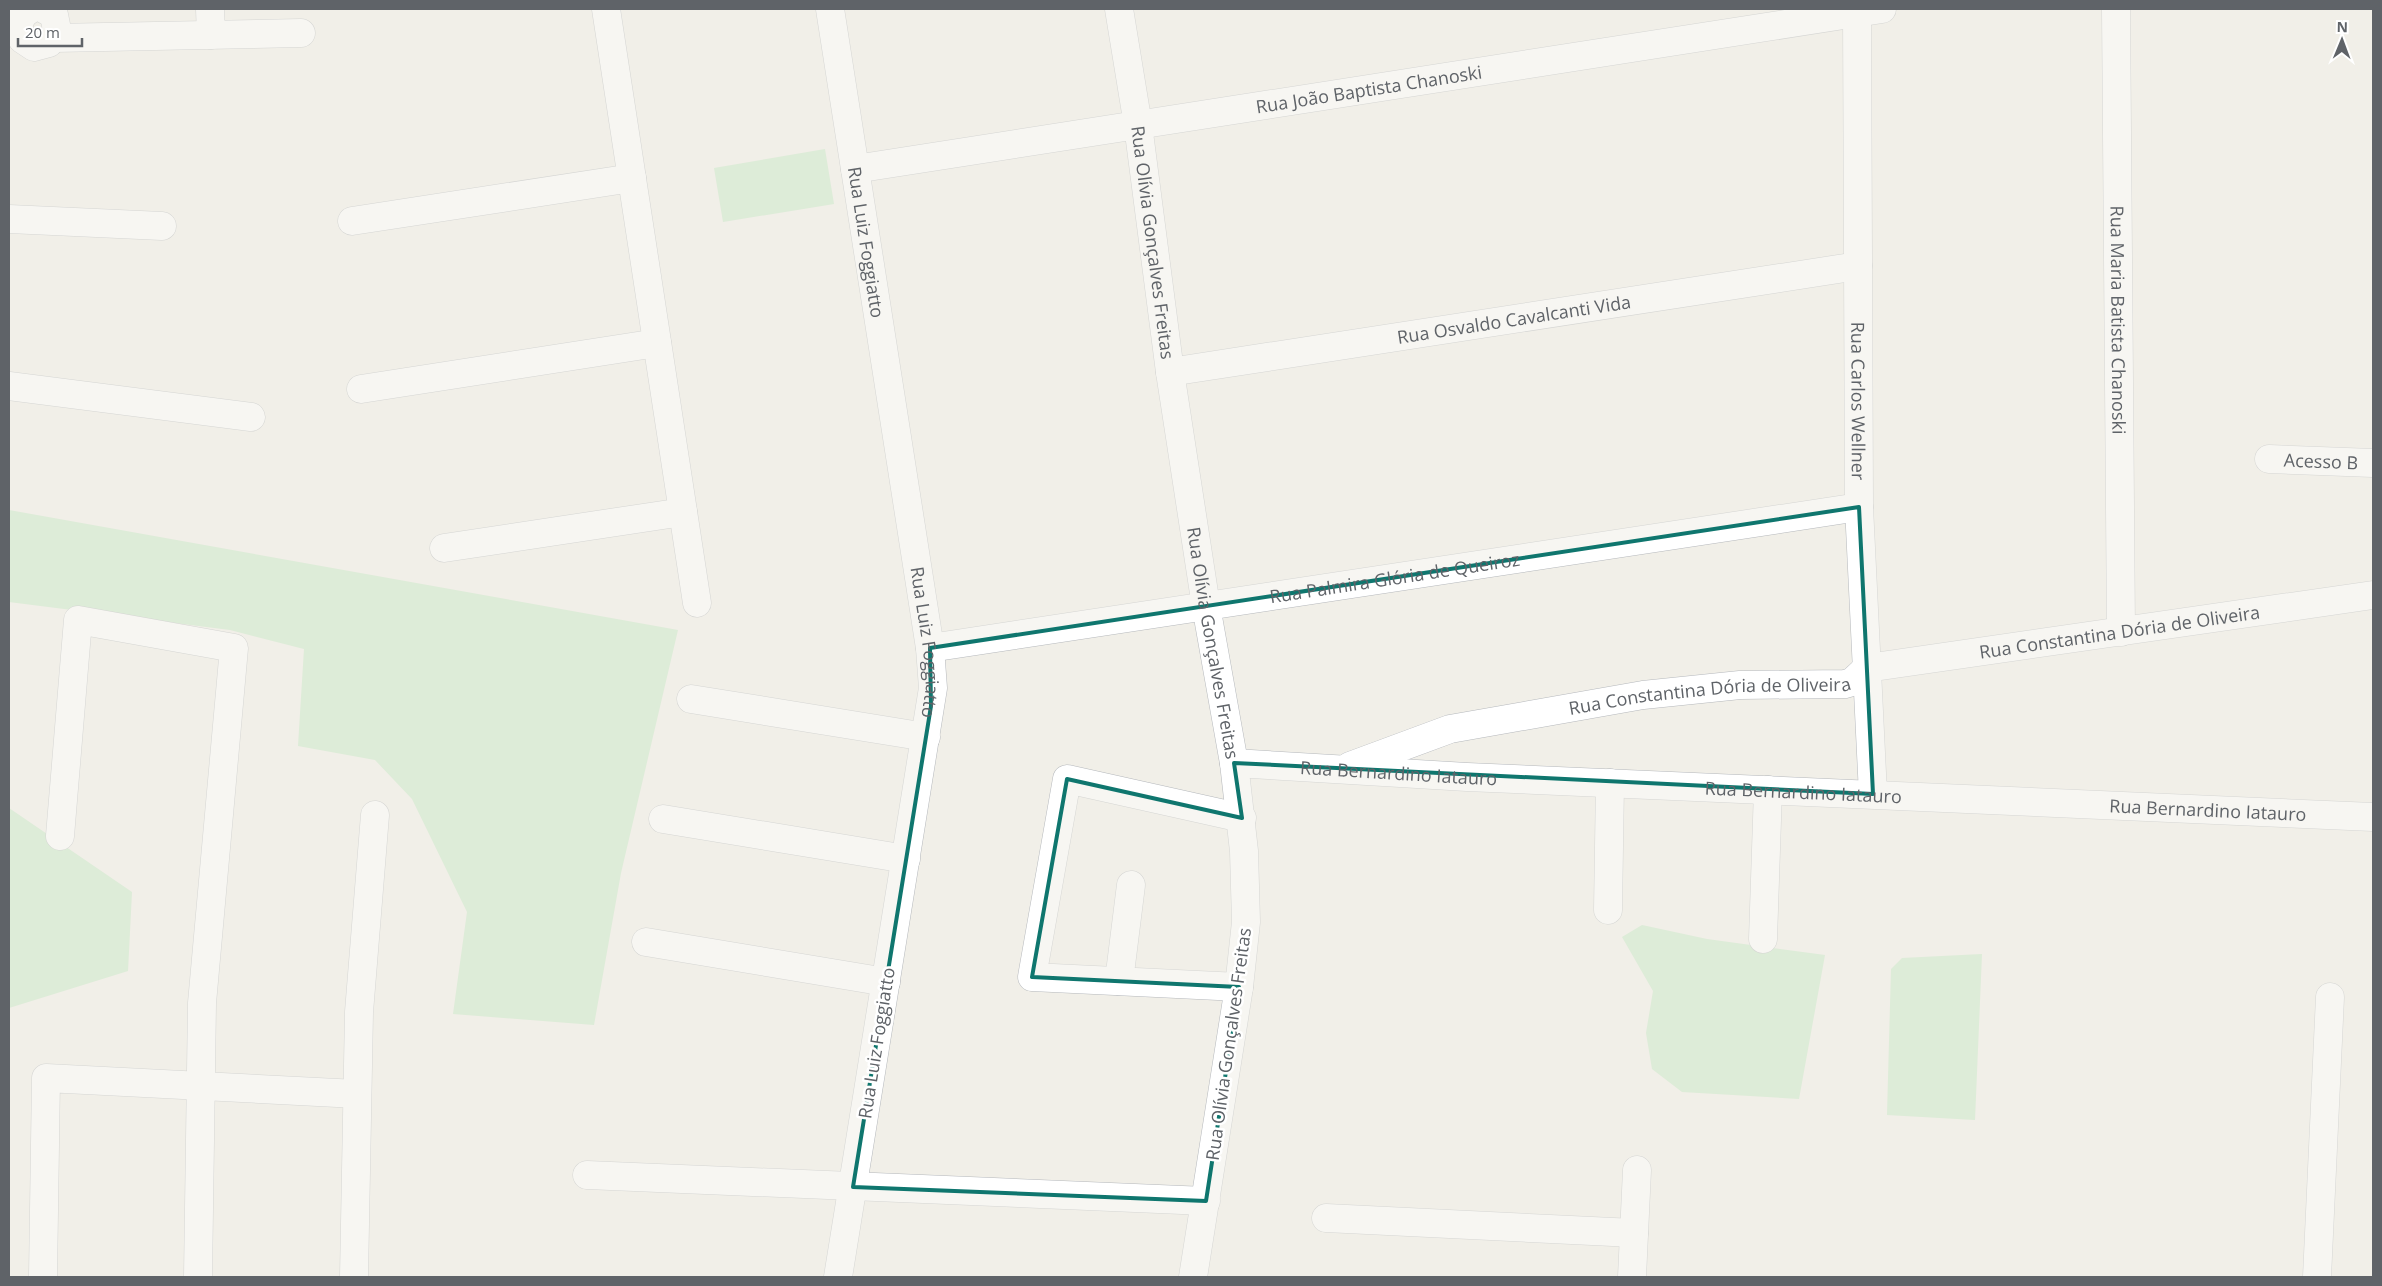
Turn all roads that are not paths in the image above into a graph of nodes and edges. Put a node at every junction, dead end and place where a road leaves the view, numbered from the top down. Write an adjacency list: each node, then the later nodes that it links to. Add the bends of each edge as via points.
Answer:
1 (44, 9): 10 (street, via 54,15 57,23)
2 (606, 9): 13 (street)
3 (830, 9): 12 (street, Rua Luiz Foggiatto)
4 (1119, 9): 11 (street, Rua Olívia Gonçalves Freitas)
5 (2116, 9): 31 (street, Rua Maria Batista Chanoski)
6 (1865, 10): 11 (street, Rua João Baptista Chanoski); 17 (street, Rua Carlos Wellner)
7 (210, 22): 9 (street); 10 (street)
8 (19, 30): 10 (street, via 42,46)
9 (301, 33)
10 (54, 38)
11 (1138, 125): 12 (street, Rua João Baptista Chanoski); 19 (street, Rua Olívia Gonçalves Freitas)
12 (855, 169): 32 (street, Rua Luiz Foggiatto)
13 (632, 178): 15 (street); 18 (street)
14 (9, 219): 16 (street)
15 (352, 221)
16 (162, 226)
17 (1858, 266): 19 (street, Rua Osvaldo Cavalcanti Vida); 25 (street, Rua Carlos Wellner)
18 (657, 343): 21 (street); 26 (street)
19 (1170, 372): 30 (street, Rua Olívia Gonçalves Freitas)
20 (9, 386): 22 (street)
21 (361, 390)
22 (251, 417)
23 (2269, 459): 24 (street, Acesso B)
24 (2373, 463)
25 (1859, 507): 30 (street, Rua Palmira Glória de Queiroz); 33 (street, Rua Carlos Wellner)
26 (683, 512): 27 (street); 29 (street)
27 (444, 548)
28 (2373, 595): 31 (street, Rua Constantina Dória de Oliveira)
29 (697, 603)
30 (1206, 606): 32 (street, Rua Palmira Glória de Queiroz); 36 (street, Rua Olívia Gonçalves Freitas)
31 (2121, 632): 33 (street, Rua Constantina Dória de Oliveira)
32 (930, 648): 35 (street, Rua Luiz Foggiatto, via 933,688)
33 (1867, 668): 37 (street, Rua Constantina Dória de Oliveira, via 1845,684 1702,688 1483,722 1416,740); 40 (street, Rua Carlos Wellner)
34 (691, 698): 35 (street)
35 (926, 737): 46 (street, Rua Luiz Foggiatto)
36 (1234, 763): 37 (street, Rua Bernardino Iatauro); 43 (street, Rua Olívia Gonçalves Freitas)
37 (1342, 769): 38 (street, Rua Bernardino Iatauro)
38 (1610, 783): 39 (street, Rua Bernardino Iatauro); 48 (street)
39 (1768, 790): 40 (street, Rua Bernardino Iatauro); 49 (street)
40 (1873, 794): 42 (street, Rua Bernardino Iatauro)
41 (375, 815): 56 (street, via 358,1012)
42 (2373, 816)
43 (1242, 818): 51 (street, via 1068,779 1032,977); 53 (street, Rua Olívia Gonçalves Freitas, via 1246,922)
44 (663, 819): 46 (street)
45 (60, 836): 55 (street, via 78,620 234,648 202,1003)
46 (906, 859): 52 (street, Rua Luiz Foggiatto)
47 (1131, 885): 51 (street)
48 (1608, 910)
49 (1764, 938)
50 (646, 942): 52 (street)
51 (1119, 981): 53 (street)
52 (886, 982): 59 (street, Rua Luiz Foggiatto)
53 (1239, 987): 60 (street, Rua Olívia Gonçalves Freitas)
54 (2330, 997): 69 (street)
55 (201, 1086): 56 (street); 63 (street, via 46,1078); 64 (street)
56 (357, 1094): 65 (street)
57 (1638, 1170): 62 (street)
58 (587, 1175): 59 (street)
59 (853, 1187): 60 (street); 66 (street, Rua Luiz Foggiatto)
60 (1206, 1201): 67 (street, Rua Olívia Gonçalves Freitas)
61 (1326, 1218): 62 (street)
62 (1634, 1233): 68 (street)
63 (43, 1277)
64 (198, 1277)
65 (354, 1277)
66 (838, 1277)
67 (1193, 1277)
68 (1632, 1277)
69 (2317, 1277)

